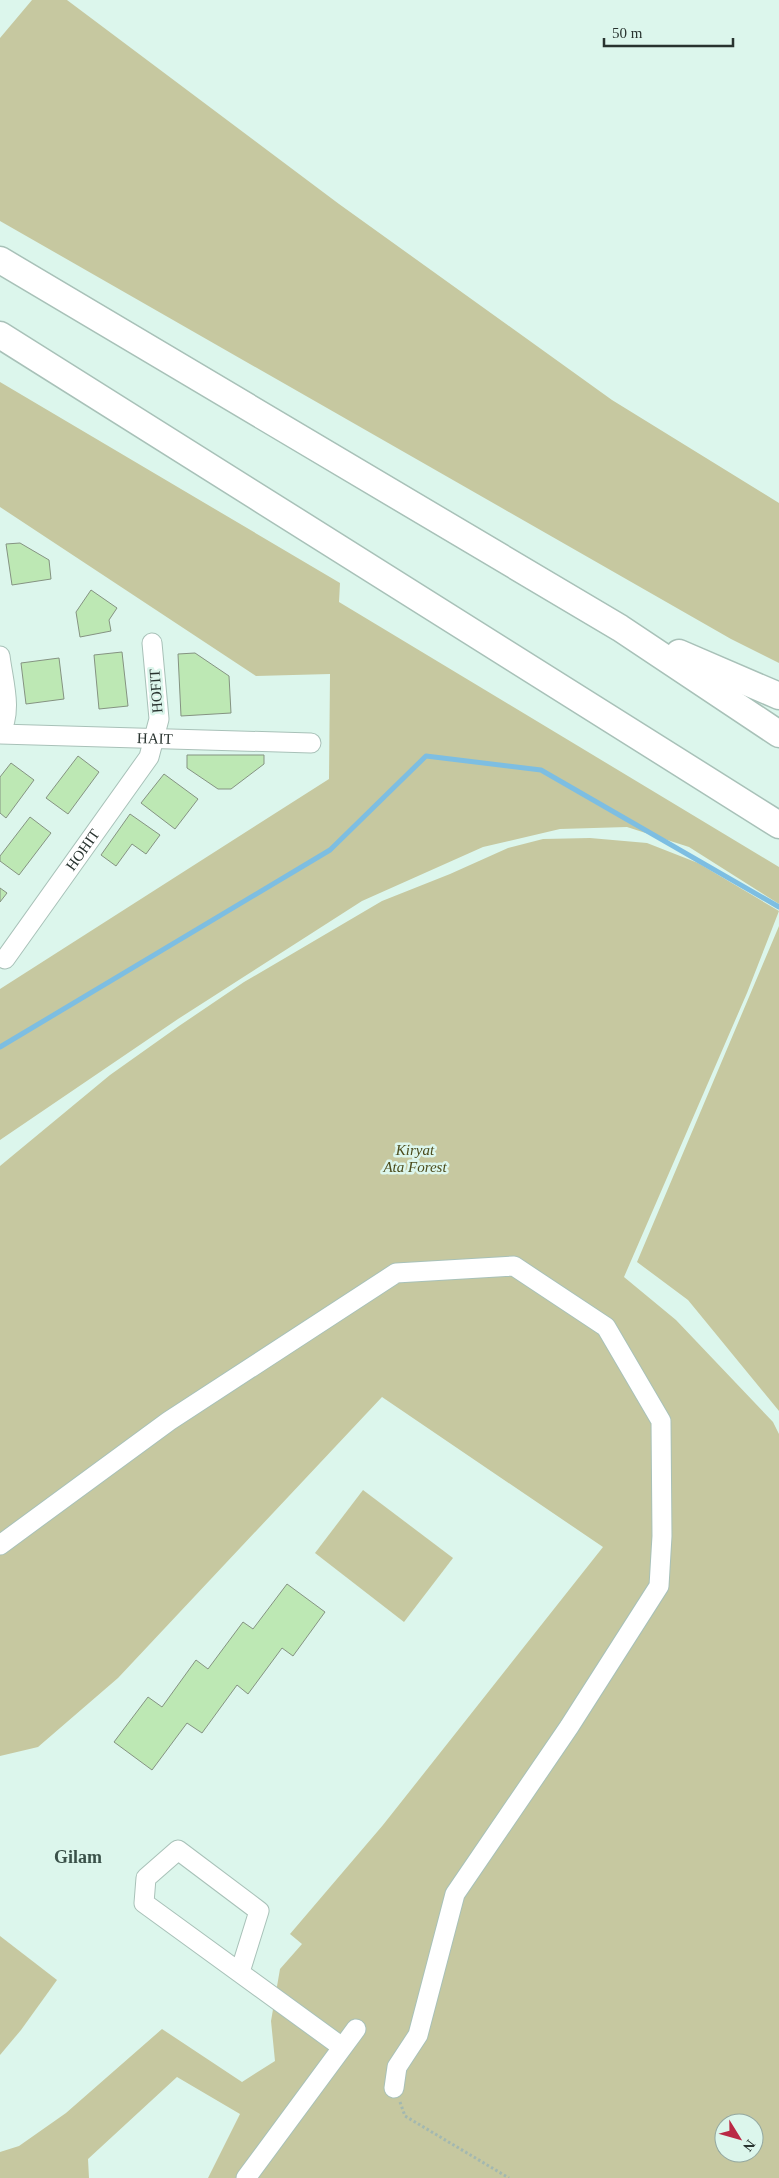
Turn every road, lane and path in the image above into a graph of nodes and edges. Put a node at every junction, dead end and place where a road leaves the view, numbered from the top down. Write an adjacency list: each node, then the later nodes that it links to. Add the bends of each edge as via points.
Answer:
1 (0, 260): 3 (highway)
2 (0, 335): 11 (highway)
3 (620, 628): 6 (highway); 7 (highway)
4 (152, 643): 9 (street, HOFIT, via 159,706)
5 (0, 656): 8 (street, via 6,717)
6 (779, 696)
7 (772, 729)
8 (0, 734): 9 (street, HAIT)
9 (154, 738): 10 (street, HAIT); 12 (street, HOHIT, via 144,765)
10 (311, 743)
11 (779, 825)
12 (5, 959)
13 (0, 1545): 17 (street, via 169,1421 396,1273 514,1266 606,1328 661,1421 659,1586 569,1728 455,1894 418,2035 397,2066)
14 (240, 1972): 14 (street, via 259,1910 178,1850 146,1878 144,1903); 16 (street)
15 (356, 2029): 16 (street)
16 (342, 2047): 18 (street)
17 (394, 2088): 19 (path, via 406,2116)
18 (246, 2178)
19 (509, 2178)

